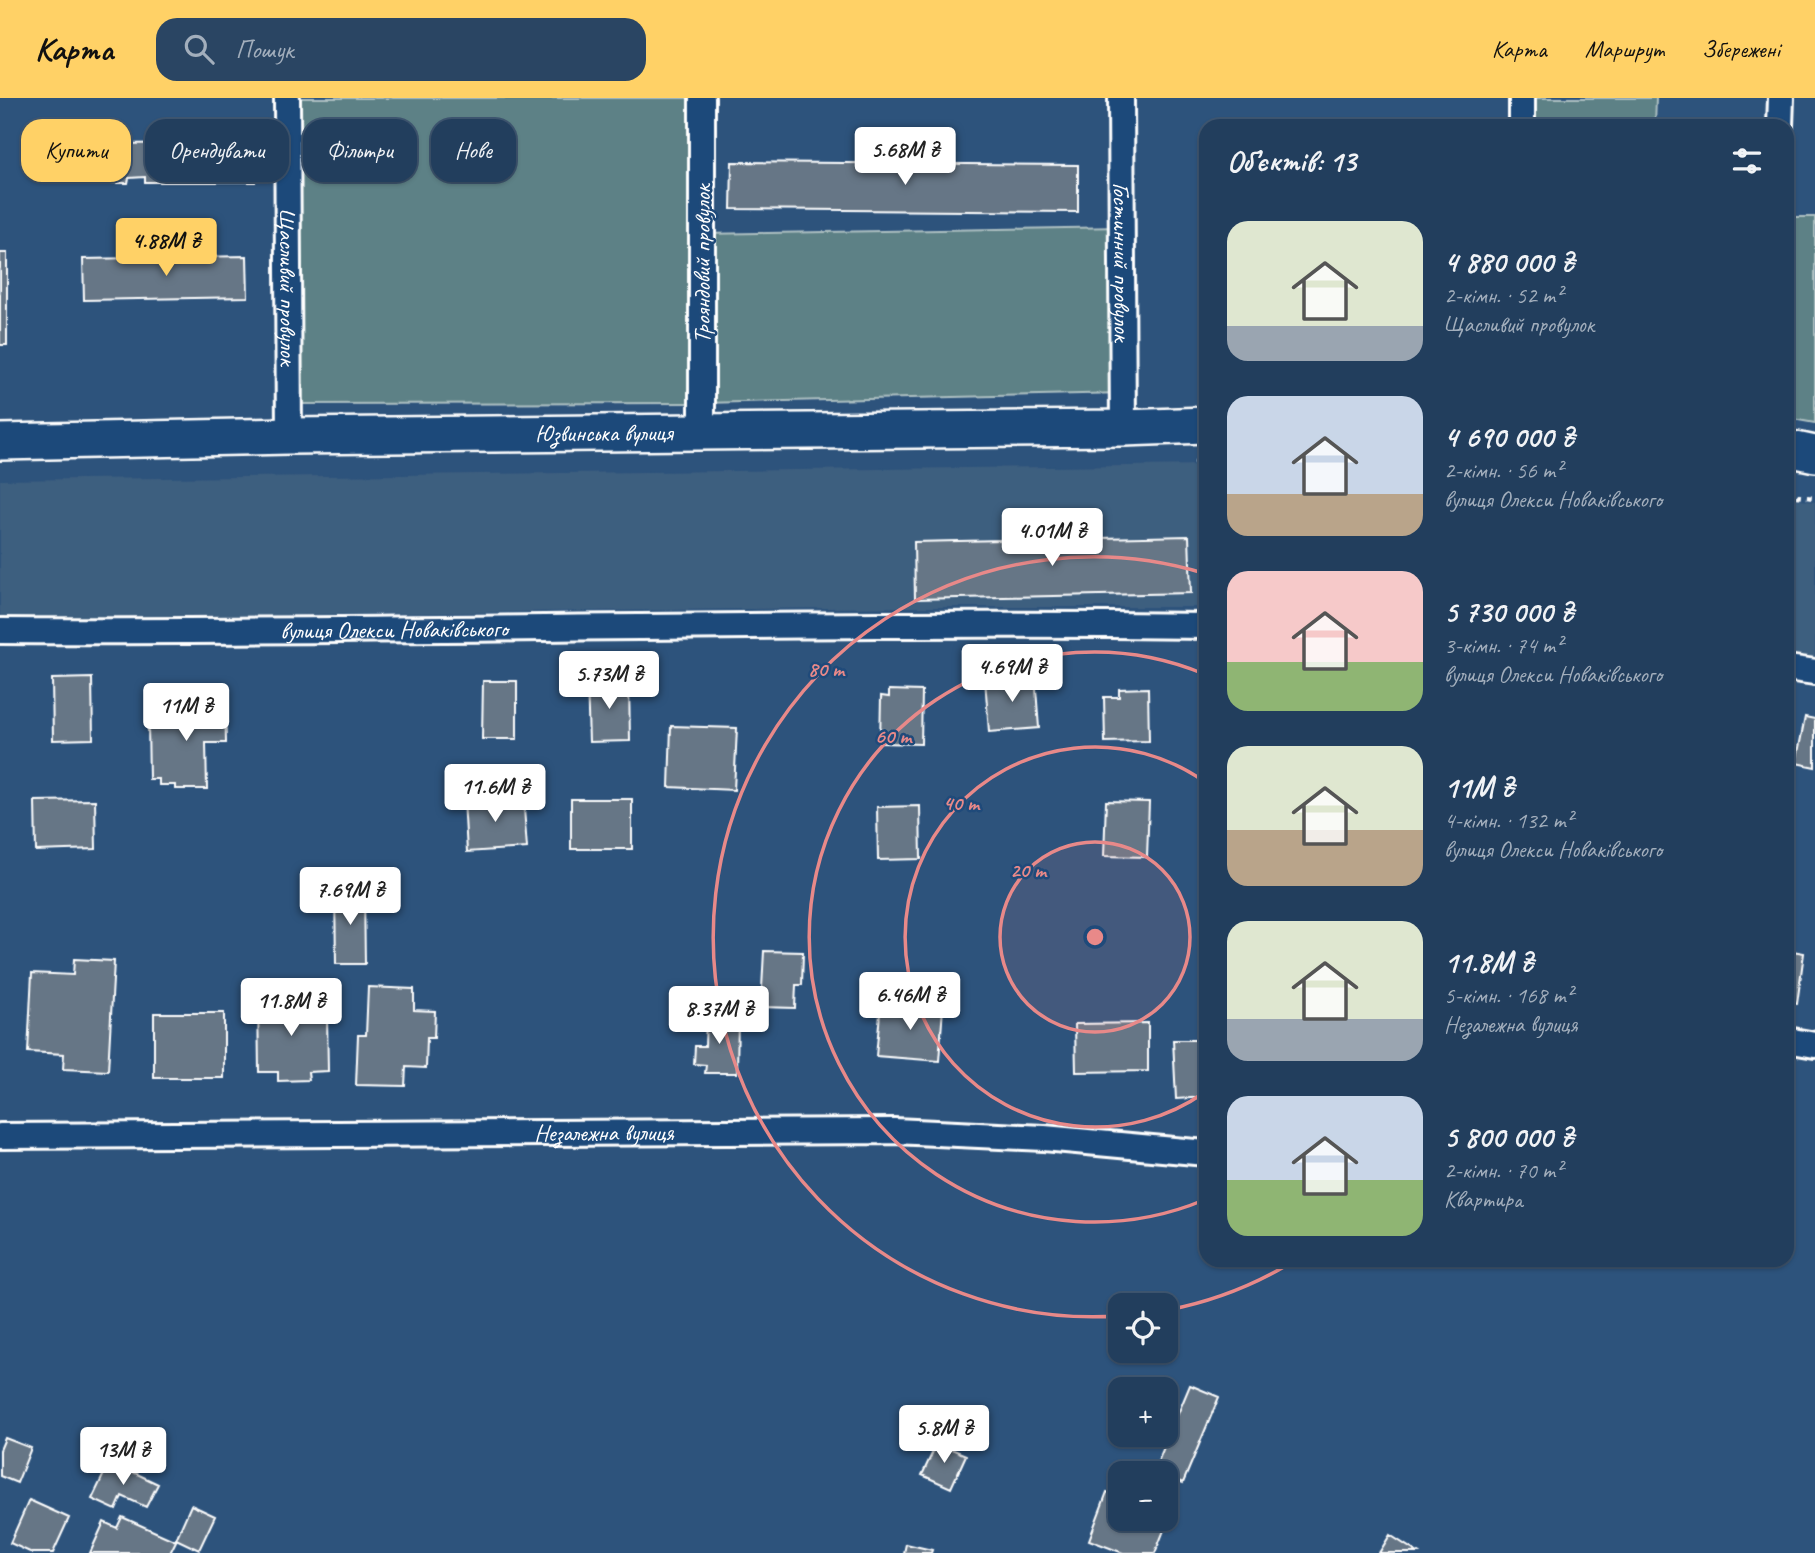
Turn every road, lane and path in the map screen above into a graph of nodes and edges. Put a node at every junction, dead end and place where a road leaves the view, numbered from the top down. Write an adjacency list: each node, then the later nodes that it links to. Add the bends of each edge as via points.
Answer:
1 (287, 98): 11 (street, Щасливий провулок)
2 (702, 98): 10 (street, Трояндовий провулок)
3 (1121, 98): 9 (street, Гостинний провулок)
4 (1522, 98): 6 (street)
5 (1781, 98): 7 (street)
6 (1522, 119)
7 (1780, 119)
8 (1199, 425): 9 (main road, Юзвинська вулиця)
9 (1123, 428): 10 (main road, Юзвинська вулиця)
10 (702, 431): 11 (main road, Юзвинська вулиця)
11 (289, 436): 12 (main road, Юзвинська вулиця)
12 (0, 442)
13 (1794, 450): 14 (main road)
14 (1815, 454)
15 (1794, 496): 16 (path)
16 (1815, 498)
17 (1199, 626): 18 (street, вулиця Олекси Новаківського, via 978,623)
18 (0, 631)
19 (1794, 669): 20 (street)
20 (1815, 672)
21 (1794, 1041): 22 (street)
22 (1815, 1045)
23 (0, 1136): 24 (street, Незалежна вулиця, via 894,1131)
24 (1199, 1152)

